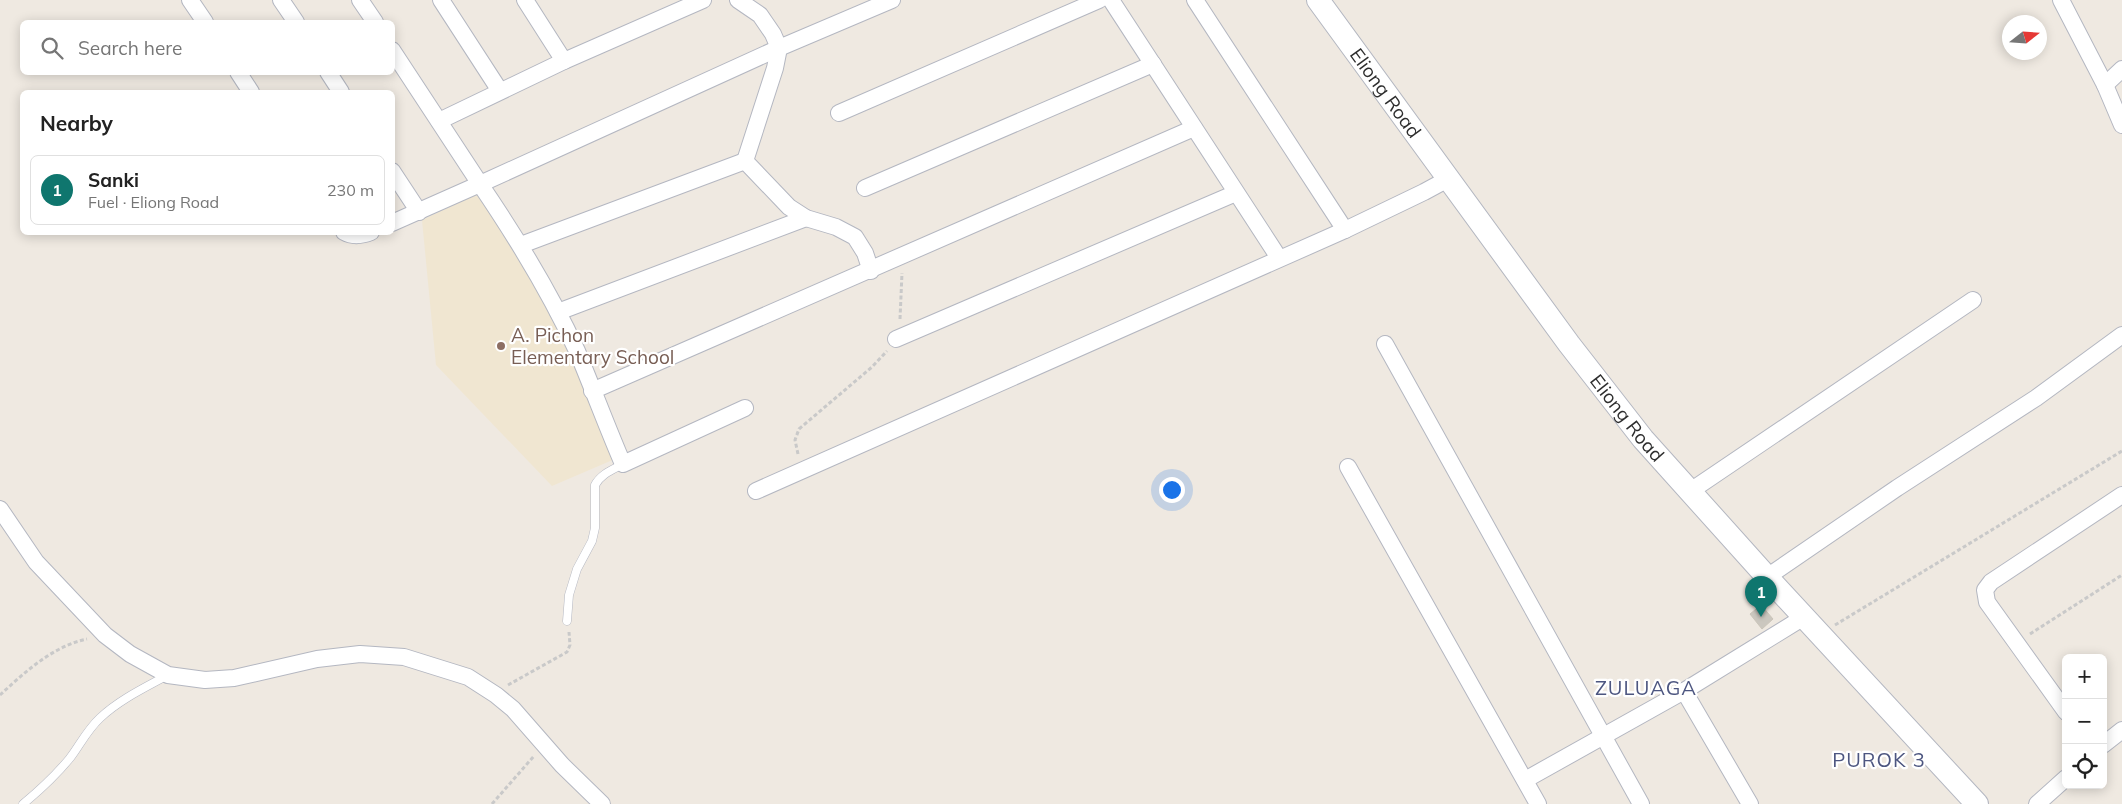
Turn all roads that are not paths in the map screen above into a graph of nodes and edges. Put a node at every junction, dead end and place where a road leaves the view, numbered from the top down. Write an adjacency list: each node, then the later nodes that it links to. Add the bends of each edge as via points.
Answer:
1 (190, 0): 14 (street)
2 (281, 0): 15 (street)
3 (360, 0): 16 (street)
4 (441, 0): 27 (street)
5 (525, 0): 19 (street)
6 (703, 0): 19 (street)
7 (738, 0): 17 (street, via 760,15)
8 (892, 0): 17 (street)
9 (1099, 0): 28 (street)
10 (1111, 0): 20 (street)
11 (1195, 0): 41 (street)
12 (1318, 0): 34 (main road, Eliong Road)
13 (2062, 0): 24 (street)
14 (204, 20)
15 (295, 20)
16 (374, 20)
17 (779, 48): 32 (street); 35 (street)
18 (395, 55): 29 (street)
19 (564, 61): 27 (street)
20 (1153, 64): 31 (street); 36 (street)
21 (2122, 69): 24 (street)
22 (240, 75): 25 (street)
23 (330, 75): 26 (street)
24 (2105, 85): 30 (street)
25 (250, 90)
26 (340, 90)
27 (500, 91): 29 (street)
28 (839, 113)
29 (439, 121): 35 (street)
30 (2122, 125)
31 (1194, 128): 37 (street); 46 (street)
32 (745, 161): 39 (street, via 789,207); 44 (street)
33 (395, 176): 38 (street)
34 (1448, 179): 41 (street); 57 (main road, Eliong Road, via 1609,395)
35 (480, 184): 38 (street); 44 (street)
36 (864, 188)
37 (1236, 193): 45 (street); 50 (street)
38 (419, 212): 40 (street)
39 (806, 218): 46 (street, via 836,227 854,237 865,253); 48 (street)
40 (395, 222)
41 (1345, 230): 45 (street)
42 (349, 235): 43 (street)
43 (364, 235)
44 (521, 245): 48 (street)
45 (1279, 258): 56 (street)
46 (870, 271): 52 (street)
47 (1973, 300): 57 (street)
48 (558, 312): 52 (street)
49 (2122, 335): 60 (street, via 2036,398)
50 (896, 339)
51 (1385, 344): 67 (street)
52 (592, 391): 54 (street)
53 (745, 408): 54 (street)
54 (623, 464): 62 (lane, via 605,473 595,486 595,528 592,541 576,569)
55 (1348, 467): 69 (street)
56 (756, 491)
57 (1689, 492): 60 (main road, Eliong Road)
58 (2122, 495): 65 (street, via 1991,582 1985,590 1986,602)
59 (0, 509): 63 (street, via 36,562 104,635)
60 (1767, 577): 61 (main road, Eliong Road)
61 (1804, 617): 64 (street); 76 (main road, Eliong Road)
62 (567, 621)
63 (168, 676): 71 (lane, via 125,699 101,717 48,783); 72 (street, via 205,680 234,678 317,659 360,654 404,657 468,677 496,695)
64 (1684, 690): 67 (street); 75 (street)
65 (2062, 706)
66 (2120, 734): 68 (street)
67 (1604, 735): 69 (street); 74 (street)
68 (2105, 744)
69 (1525, 780): 73 (street)
70 (2062, 782): 77 (street)
71 (24, 804)
72 (602, 804)
73 (1538, 804)
74 (1641, 804)
75 (1750, 804)
76 (1977, 804)
77 (2037, 804)

